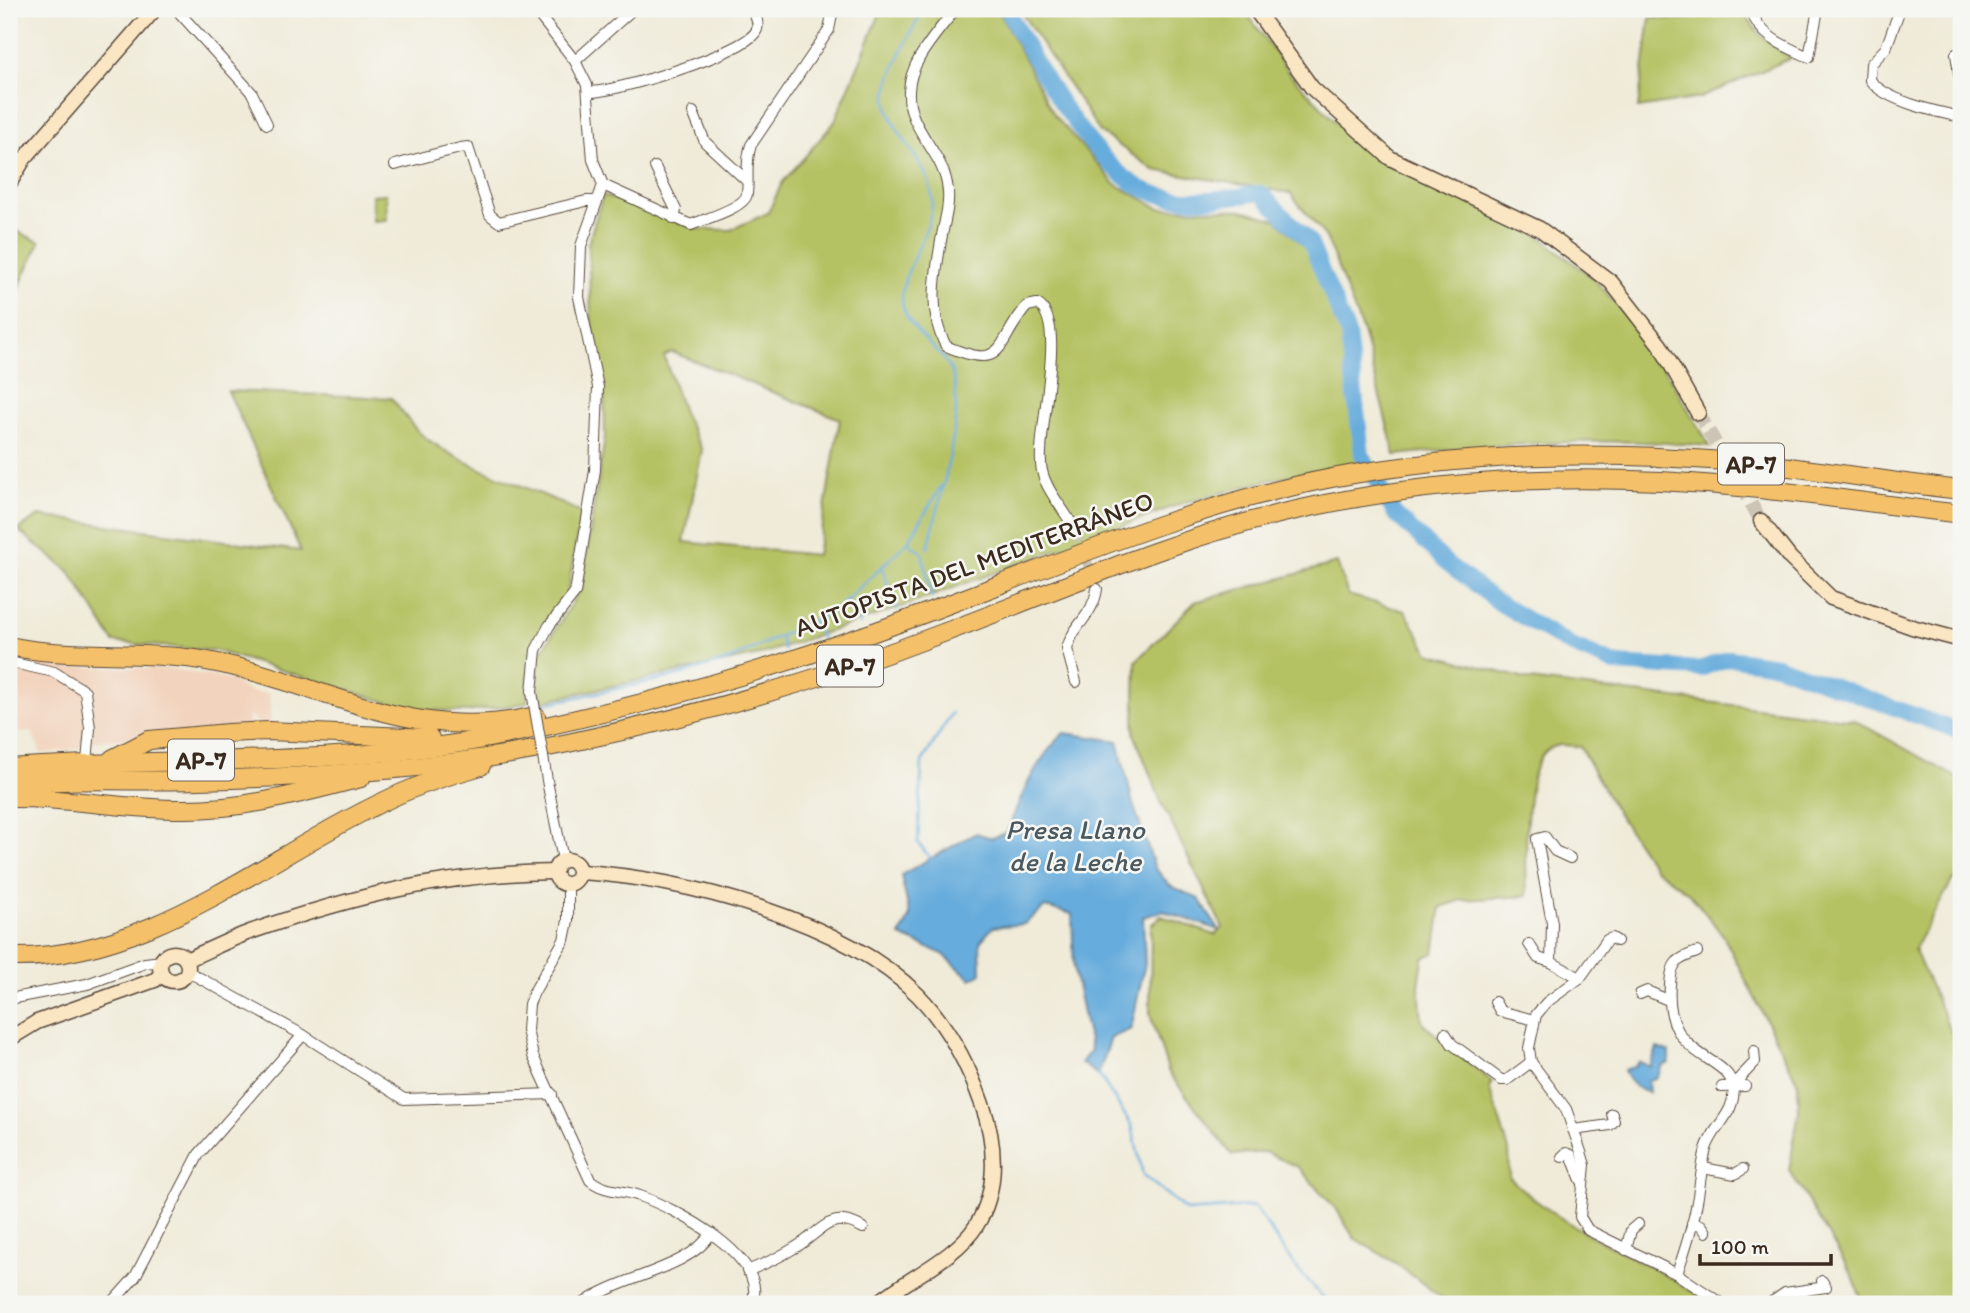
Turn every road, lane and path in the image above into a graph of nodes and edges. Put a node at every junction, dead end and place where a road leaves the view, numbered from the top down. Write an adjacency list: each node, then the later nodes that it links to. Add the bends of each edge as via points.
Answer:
1 (155, 9): 23 (street, via 27,155)
2 (176, 9): 19 (street, via 252,93)
3 (534, 9): 13 (street)
4 (633, 9): 13 (street)
5 (751, 9): 16 (street, via 757,32 744,44 661,75 600,93)
6 (833, 9): 22 (street, via 829,30 751,145)
7 (955, 9): 31 (street, via 913,71 909,92 911,112 937,155 947,183 948,212 934,310 946,345 985,358 1008,337 1027,306 1042,307 1049,320 1050,342 1042,471)
8 (1255, 9): 27 (street, via 1312,88 1390,158 1540,229 1611,282 1660,345)
9 (1750, 9): 10 (street, via 1754,21 1774,42 1810,57)
10 (1818, 9)
11 (1900, 9): 18 (street, via 1886,48 1871,64 1870,80 1926,110)
12 (1956, 54): 14 (street)
13 (575, 61): 16 (street)
14 (1960, 65): 15 (street)
15 (1961, 86)
16 (588, 92): 24 (street, via 593,160)
17 (693, 112): 22 (street, via 705,142)
18 (1961, 117)
19 (267, 124)
20 (395, 165): 25 (street, via 466,146 490,215 499,222)
21 (655, 167): 26 (street, via 676,210)
22 (747, 181): 26 (street, via 746,199 722,213 691,225)
23 (9, 184)
24 (603, 185): 25 (street); 26 (street)
25 (597, 201): 51 (street, bridge, via 581,246 579,297 598,387 595,470 575,593 536,650 532,692)
26 (674, 219)
27 (1698, 413)
28 (1961, 490): 36 (highway, AUTOPISTA DEL MEDITERRÁNEO / AP-7, via 1688,458 1540,454 1386,468 1270,491 1164,522 858,638)
29 (1961, 514): 41 (highway, AUTOPISTA DEL MEDITERRÁNEO / AP-7, via 1634,480 1541,480 1433,488 1284,513 1153,552 940,635 792,686)
30 (1761, 520): 33 (street, via 1790,558 1831,598)
31 (1076, 532)
32 (1097, 590): 37 (street, via 1090,614 1079,624 1067,649)
33 (1961, 640)
34 (9, 646): 36 (highway, via 196,659 412,720 448,725 524,719 647,689)
35 (9, 662): 44 (street, via 54,672 85,691)
36 (725, 679): 38 (highway, AUTOPISTA DEL MEDITERRÁNEO / AP-7)
37 (1076, 682)
38 (565, 720): 39 (highway, via 446,736); 43 (highway, AUTOPISTA DEL MEDITERRÁNEO / AP-7, via 507,735)
39 (385, 737): 40 (highway); 42 (highway, via 228,733 149,740)
40 (319, 744): 42 (highway, via 224,740); 43 (highway)
41 (563, 745): 46 (highway, AUTOPISTA DEL MEDITERRÁNEO / AP-7); 57 (highway, via 437,778 390,798 143,929 88,948 37,958)
42 (129, 752): 44 (highway)
43 (366, 754): 44 (highway, AUTOPISTA DEL MEDITERRÁNEO / AP-7)
44 (96, 762): 45 (highway, AUTOPISTA DEL MEDITERRÁNEO / AP-7)
45 (9, 768)
46 (401, 768): 47 (highway, AUTOPISTA DEL MEDITERRÁNEO / AP-7, via 199,780 83,779); 48 (highway)
47 (21, 789): 48 (highway, via 142,800); 48 (highway, via 189,809); 49 (highway)
48 (291, 796)
49 (9, 798)
50 (1570, 858): 58 (street, via 1555,851 1545,837 1537,839 1552,923)
51 (559, 866): 52 (street, via 572,860); 53 (street, via 558,881); 59 (street, via 415,883 248,933)
52 (580, 872): 53 (street, via 576,881); 95 (street, via 713,894 815,930 864,954 893,975 918,995 947,1031 970,1068 987,1117 994,1167 988,1203 961,1245)
53 (568, 884): 74 (street, via 564,940 534,992 527,1015 528,1041)
54 (1617, 941): 61 (street, via 1607,940)
55 (1530, 944): 58 (street, via 1538,958)
56 (1696, 952): 64 (street, via 1674,962)
57 (9, 957)
58 (1551, 962): 61 (street)
59 (187, 965): 60 (street, via 172,954); 60 (street, via 176,981); 68 (street)
60 (162, 968): 63 (street, via 145,963 87,984); 69 (street, via 155,980 37,1022)
61 (1580, 978): 66 (street, via 1547,1002)
62 (1640, 994): 64 (street, via 1647,991)
63 (9, 999)
64 (1668, 1000): 72 (street, via 1676,1031 1730,1079)
65 (1494, 1002): 66 (street, via 1500,1011)
66 (1534, 1020): 71 (street)
67 (1445, 1033): 71 (street, via 1452,1044 1501,1080)
68 (303, 1035): 74 (street, via 404,1099); 92 (street, via 199,1154 135,1277)
69 (9, 1039)
70 (1754, 1051): 72 (street, via 1757,1057 1751,1068)
71 (1531, 1062): 76 (street, via 1549,1094 1566,1109)
72 (1727, 1086): 73 (street); 78 (street, via 1732,1105 1706,1148)
73 (1745, 1086)
74 (552, 1094): 86 (street, via 590,1180 607,1191 637,1195)
75 (1612, 1114): 76 (street, via 1614,1123 1605,1128)
76 (1573, 1129): 80 (street, via 1584,1165)
77 (1562, 1157): 80 (street, via 1571,1155)
78 (1703, 1168): 79 (street); 82 (street)
79 (1737, 1174)
80 (1582, 1189): 81 (street); 87 (street, via 1580,1217 1588,1230)
81 (1592, 1200)
82 (1692, 1223): 85 (street); 89 (street)
83 (1638, 1224): 87 (street, via 1631,1230)
84 (863, 1228): 88 (street, via 844,1220 828,1224 775,1260)
85 (1706, 1232)
86 (711, 1233): 88 (street); 93 (street, via 706,1242 685,1255)
87 (1626, 1250): 89 (street)
88 (747, 1271): 94 (street, via 755,1287)
89 (1677, 1274): 96 (street)
90 (1822, 1281): 91 (street, via 1826,1287)
91 (1771, 1299)
92 (111, 1304)
93 (583, 1304)
94 (752, 1304)
95 (877, 1304)
96 (1722, 1304)

